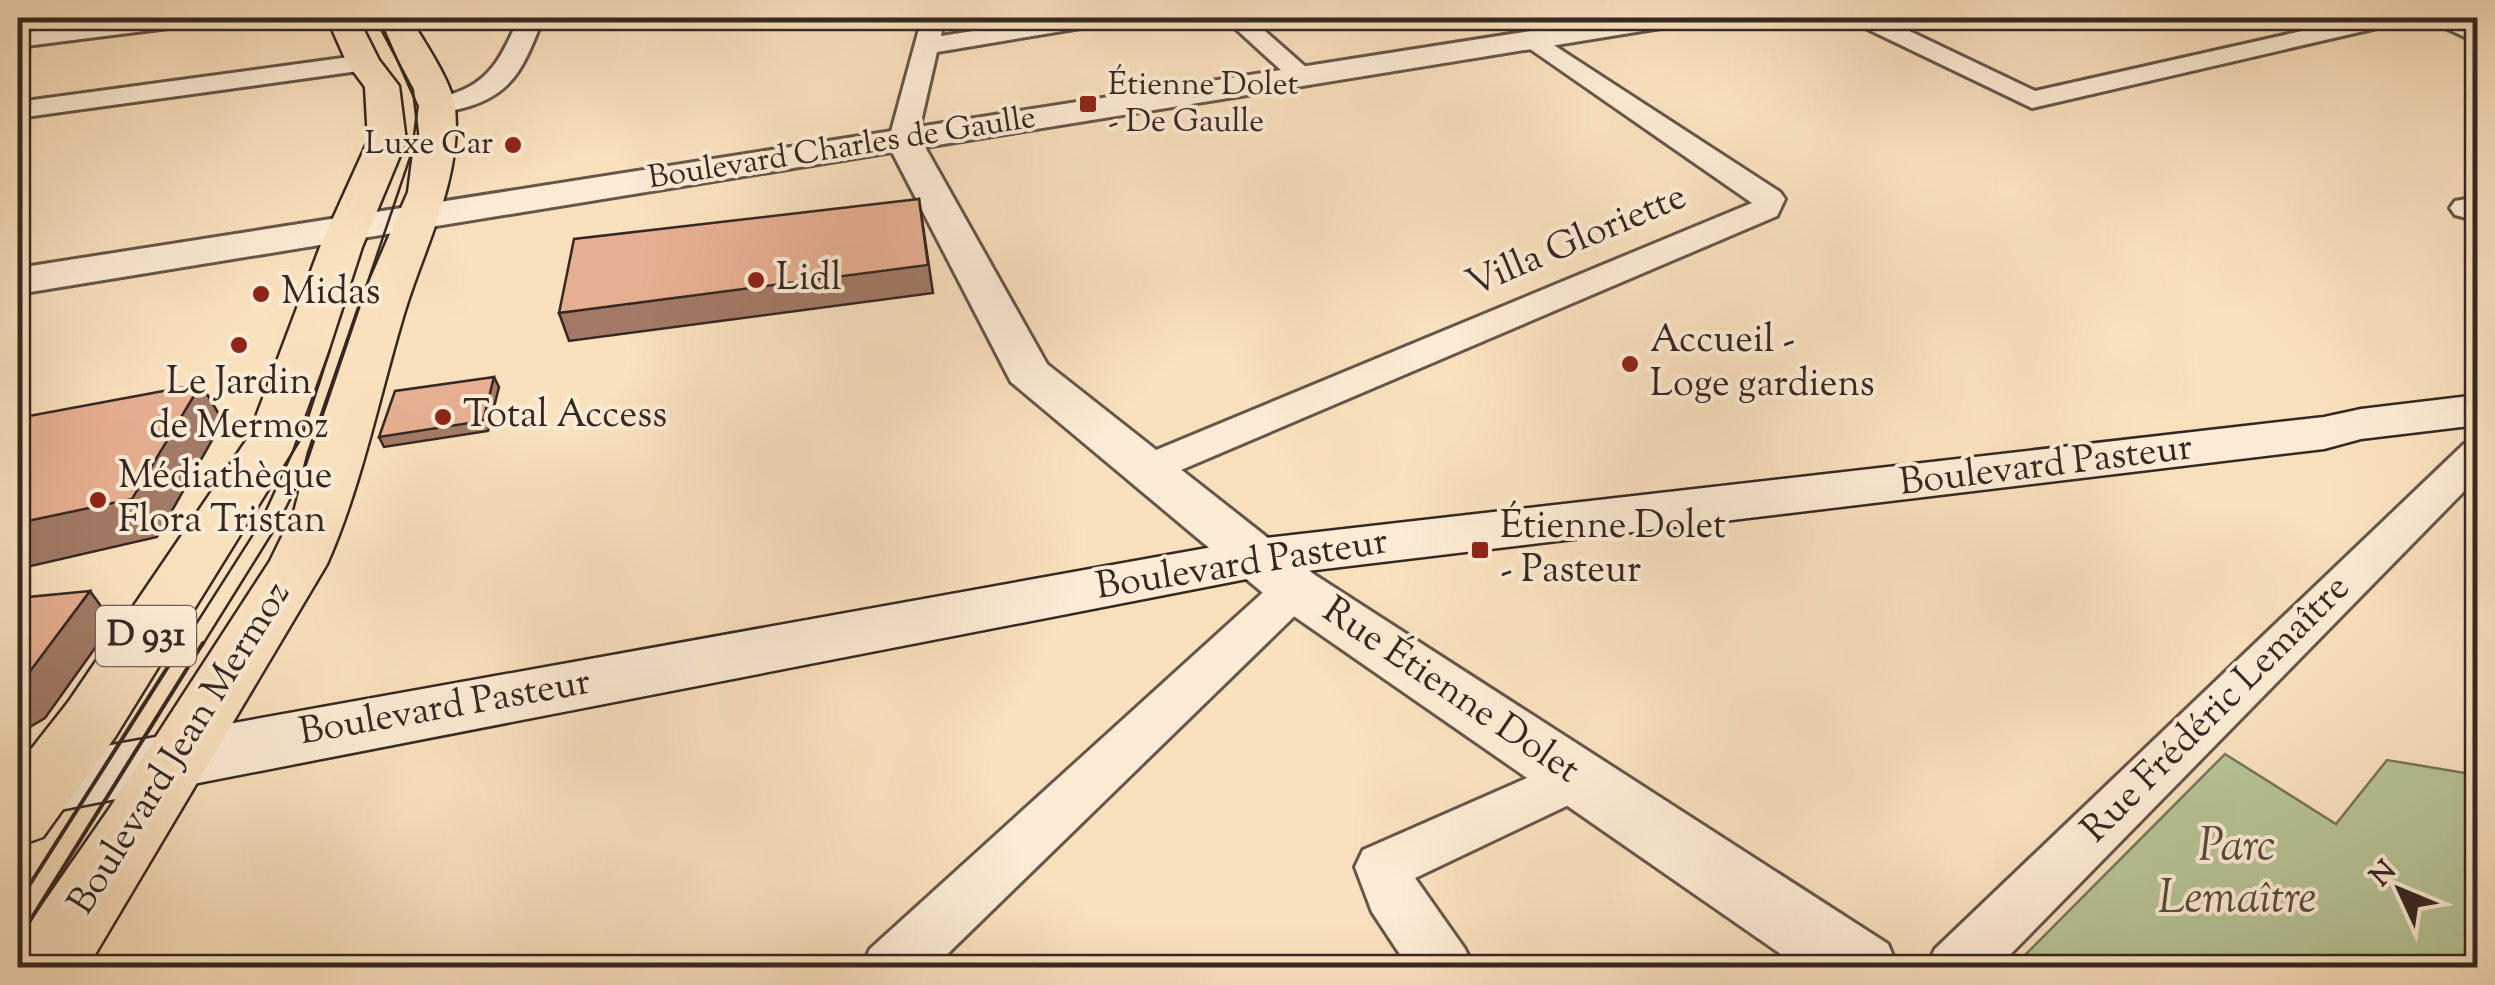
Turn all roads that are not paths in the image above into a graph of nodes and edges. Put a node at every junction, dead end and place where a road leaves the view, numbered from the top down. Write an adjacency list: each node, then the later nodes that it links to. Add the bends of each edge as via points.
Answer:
1 (192, 18): 14 (street)
2 (342, 18): 16 (main road, D 931)
3 (394, 18): 18 (main road, Boulevard Jean Mermoz / D 931)
4 (531, 18): 18 (street, via 502,80 473,97)
5 (933, 18): 15 (street)
6 (1099, 18): 15 (street)
7 (1236, 18): 17 (street)
8 (1667, 18): 13 (street, Boulevard Charles de Gaulle)
9 (1864, 18): 10 (street, via 2032,100)
10 (2390, 18)
11 (2448, 18): 12 (street)
12 (2478, 34)
13 (1532, 39): 17 (street, Boulevard Charles de Gaulle); 25 (street, Villa Gloriette, via 1769,199 1766,209)
14 (18, 40)
15 (929, 46): 20 (street)
16 (364, 63): 19 (street); 22 (main road, D 931, via 382,86 388,141)
17 (1302, 76): 20 (street, Boulevard Charles de Gaulle)
18 (436, 106): 21 (main road, Boulevard Jean Mermoz / D 931)
19 (18, 110)
20 (903, 139): 21 (street, Boulevard Charles de Gaulle); 25 (street, Rue Étienne Dolet, via 1028,372)
21 (420, 217): 22 (street, Boulevard Charles de Gaulle); 27 (main road, Boulevard Jean Mermoz / D 931, via 387,294 310,539)
22 (349, 229): 23 (street, Boulevard Charles de Gaulle); 29 (main road, D 931, via 274,438 92,719)
23 (18, 281)
24 (2477, 420): 26 (main road, Boulevard Pasteur, via 2285,438); 34 (street, Rue Frédéric Lemaître)
25 (1147, 469): 26 (street, Rue Étienne Dolet)
26 (1276, 574): 27 (main road, Boulevard Pasteur); 28 (street, Rue Étienne Dolet); 31 (street)
27 (175, 758): 29 (main road, Boulevard Pasteur); 30 (main road, Boulevard Jean Mermoz / D 931)
28 (1577, 777): 32 (street, via 1383,867 1392,894); 33 (street, Rue Étienne Dolet)
29 (24, 798)
30 (43, 968)
31 (891, 968)
32 (1444, 968)
33 (1861, 968)
34 (1956, 968)

